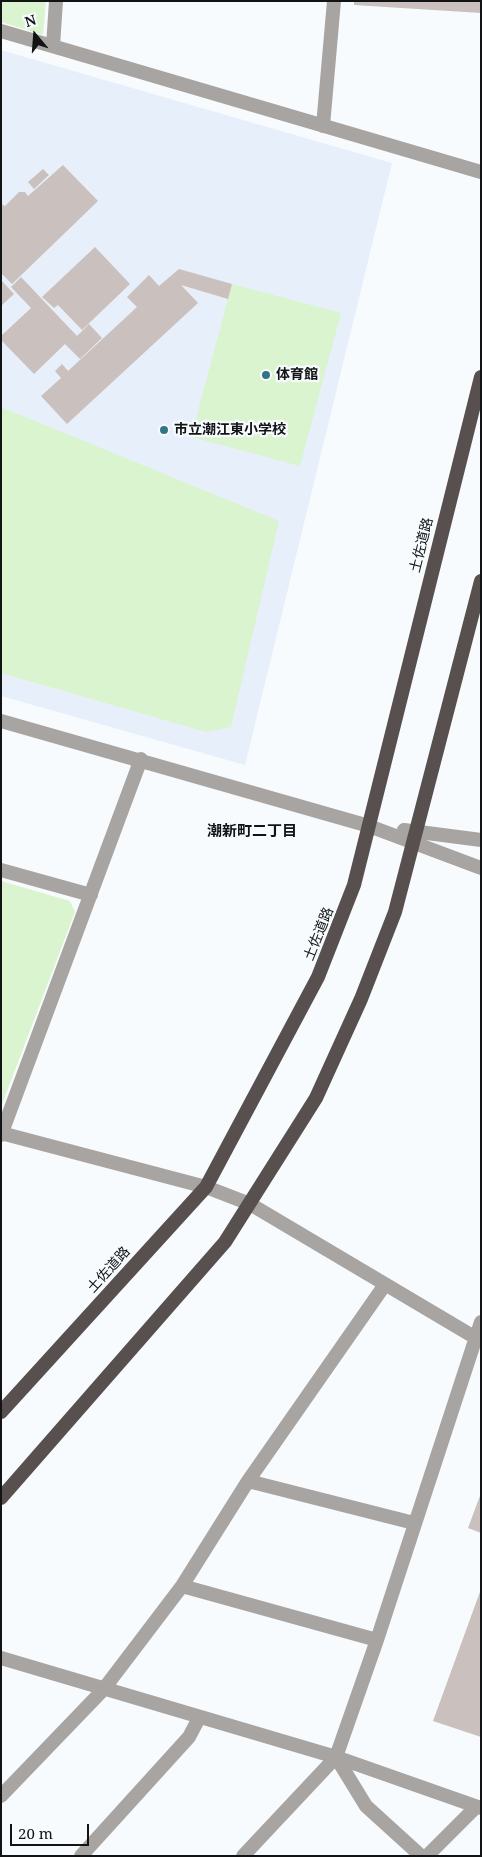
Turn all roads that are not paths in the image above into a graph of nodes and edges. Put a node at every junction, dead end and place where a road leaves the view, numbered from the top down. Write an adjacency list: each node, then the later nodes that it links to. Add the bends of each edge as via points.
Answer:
1 (56, 1): 4 (street)
2 (334, 1): 5 (street)
3 (1, 31): 4 (street)
4 (53, 46): 5 (street)
5 (323, 126): 6 (street)
6 (481, 172)
7 (481, 377): 11 (highway, 土佐道路)
8 (481, 581): 12 (highway)
9 (1, 721): 10 (street)
10 (141, 759): 11 (street); 16 (street)
11 (369, 826): 12 (street); 18 (highway, 土佐道路, via 350,901 318,977)
12 (415, 837): 13 (street); 14 (street); 19 (highway, via 395,912 357,1008 316,1098)
13 (481, 840)
14 (481, 868)
15 (1, 870): 16 (street)
16 (91, 895): 17 (street)
17 (2, 1134): 18 (street)
18 (206, 1187): 19 (street); 23 (highway, 土佐道路)
19 (250, 1204): 20 (street); 25 (highway, via 225,1242)
20 (384, 1286): 22 (street); 24 (street)
21 (481, 1322): 22 (street)
22 (478, 1340): 26 (street)
23 (1, 1412)
24 (248, 1481): 26 (street); 27 (street)
25 (1, 1498)
26 (414, 1523): 28 (street)
27 (182, 1586): 28 (street); 30 (street)
28 (377, 1640): 32 (street)
29 (1, 1658): 30 (street)
30 (103, 1690): 31 (street); 33 (street)
31 (200, 1718): 32 (street); 35 (street, via 189,1737)
32 (336, 1757): 34 (street); 36 (street); 37 (street, via 366,1806)
33 (1, 1796)
34 (479, 1807): 38 (street)
35 (81, 1856)
36 (243, 1856)
37 (421, 1856)
38 (427, 1856)

